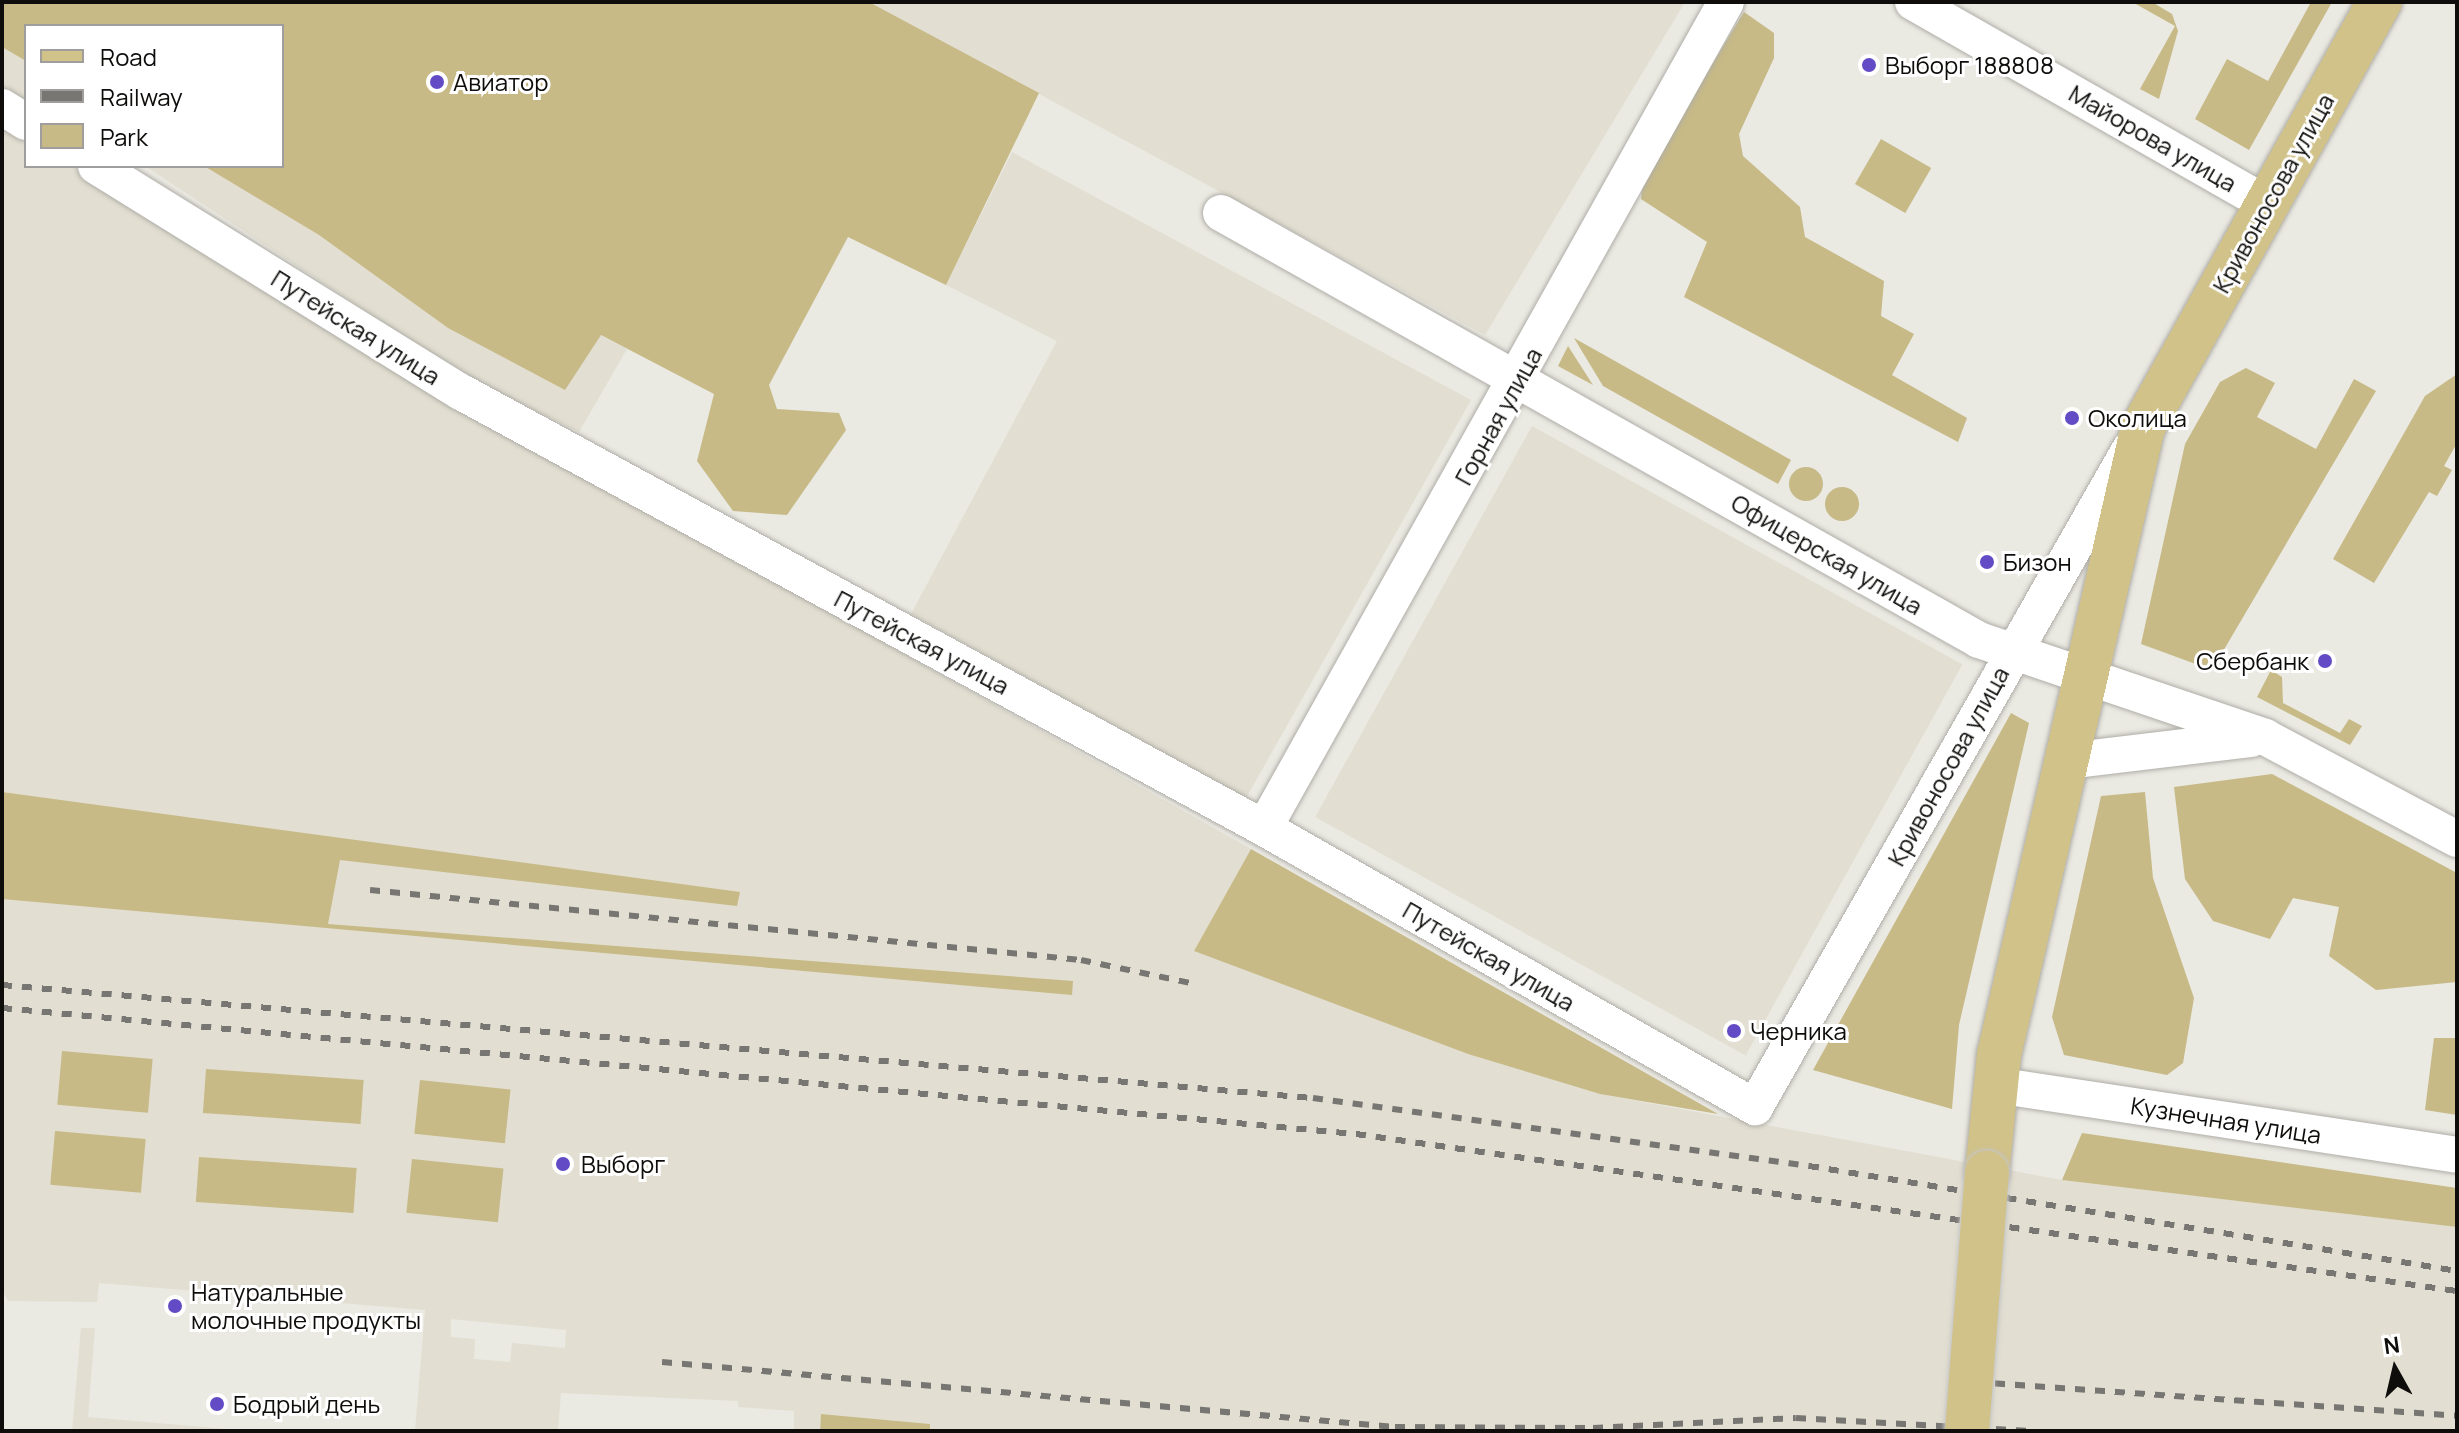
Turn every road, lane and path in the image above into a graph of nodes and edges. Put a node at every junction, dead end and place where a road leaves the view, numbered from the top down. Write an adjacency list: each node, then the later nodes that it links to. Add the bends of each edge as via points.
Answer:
1 (1726, 2): 9 (street, Горная улица)
2 (1913, 2): 7 (street, Майорова улица)
3 (2380, 2): 7 (main road, Кривоносова улица)
4 (2, 107): 5 (street)
5 (24, 121)
6 (99, 168): 15 (street, Путейская улица, via 461,392)
7 (2267, 204): 10 (main road, Кривоносова улица)
8 (1221, 213): 9 (street, Офицерская улица)
9 (1519, 380): 11 (street, Офицерская улица); 15 (street, Горная улица)
10 (2143, 427): 11 (street, Кривоносова улица); 12 (main road, Кривоносова улица)
11 (2012, 653): 12 (street, Офицерская улица); 18 (street, Кривоносова улица)
12 (2086, 678): 13 (street, Офицерская улица); 14 (main road, Кривоносова улица)
13 (2265, 737): 14 (street); 16 (street, Офицерская улица)
14 (2067, 761): 17 (main road, Кривоносова улица)
15 (1264, 828): 18 (street, Путейская улица)
16 (2457, 839)
17 (1995, 1085): 19 (street, Кузнечная улица); 20 (main road, Кривоносова улица, bridge)
18 (1755, 1107)
19 (2457, 1155)
20 (1967, 1431)

